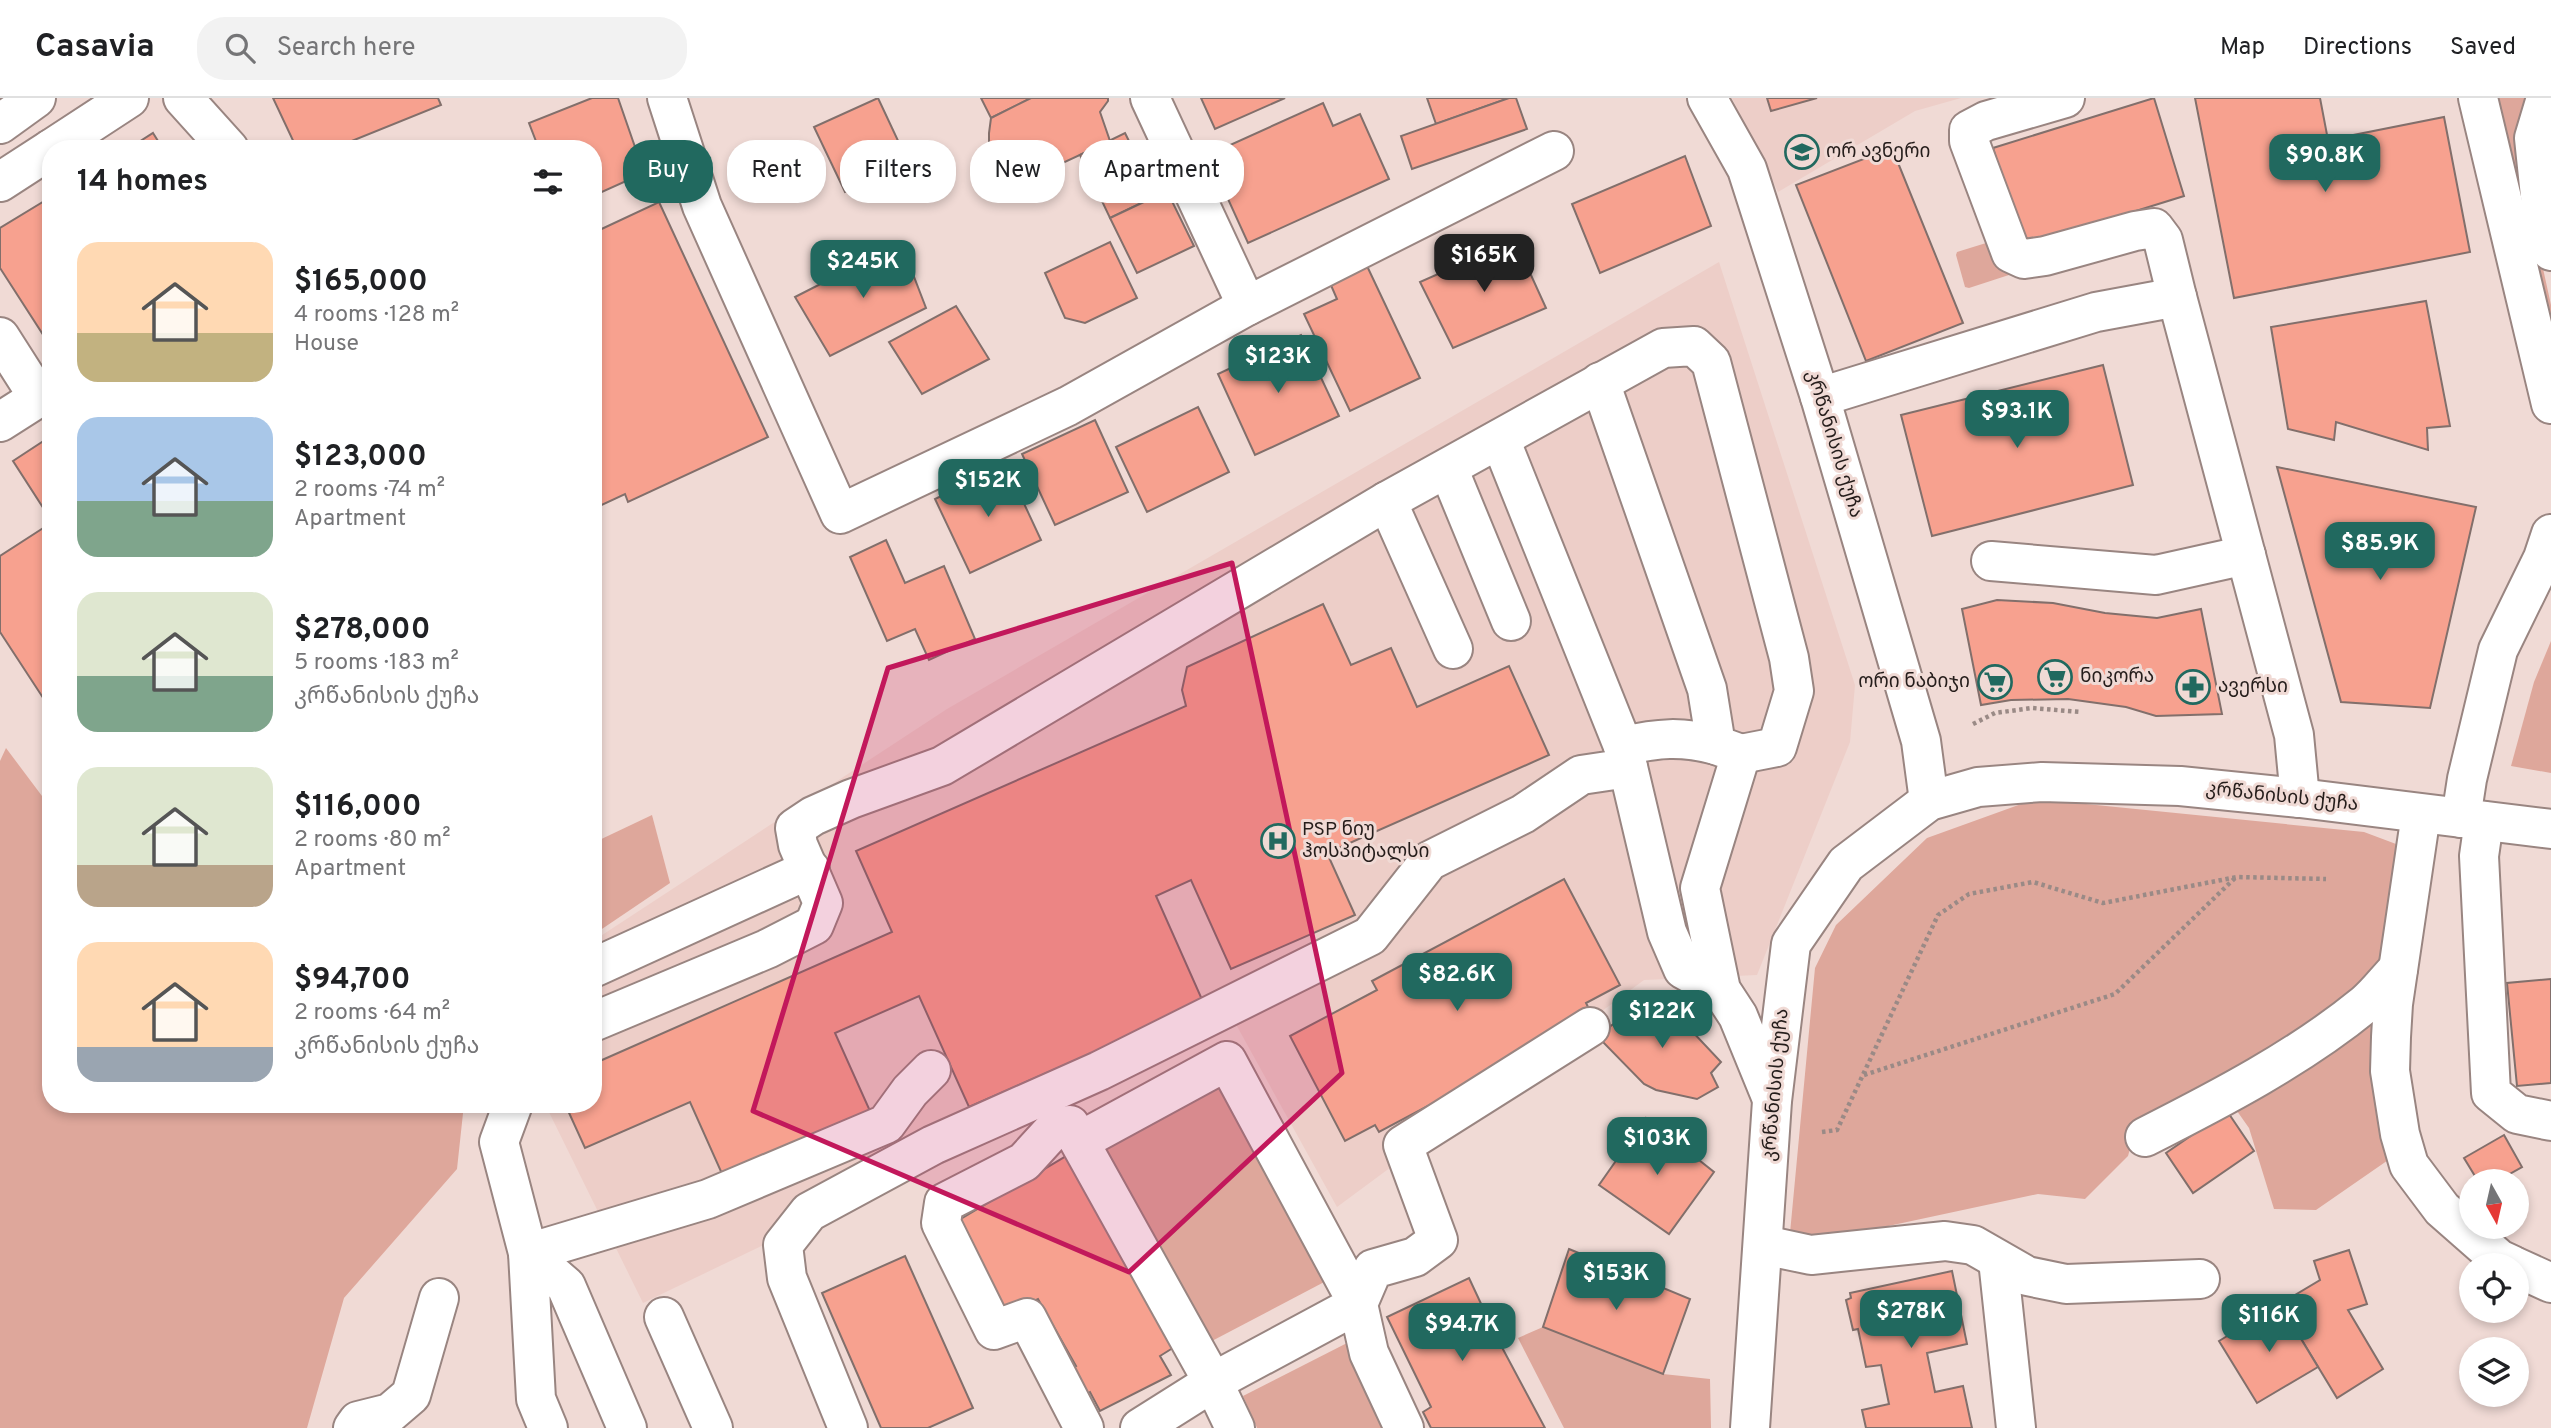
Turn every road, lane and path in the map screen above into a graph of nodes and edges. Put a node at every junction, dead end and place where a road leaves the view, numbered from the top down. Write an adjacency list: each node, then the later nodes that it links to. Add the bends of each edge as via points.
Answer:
1 (36, 98): 10 (street)
2 (129, 98): 11 (street)
3 (183, 98): 12 (street)
4 (667, 98): 18 (street, via 702,206 840,514 1068,406)
5 (1150, 98): 18 (street)
6 (1707, 98): 21 (street, კრწანისის ქუჩა, via 1747,169)
7 (2066, 98): 17 (street, via 1969,130 1969,141 2011,253 2024,259 2045,256 2154,228 2163,240)
8 (2546, 98): 16 (street, via 2534,138 2542,215)
9 (2477, 99): 22 (street)
10 (0, 124)
11 (65, 140)
12 (221, 140)
13 (1554, 151): 18 (street)
14 (42, 155): 15 (street)
15 (0, 182)
16 (2551, 251)
17 (2177, 297): 21 (street, via 2096,312); 28 (street)
18 (1247, 306)
19 (0, 337): 23 (street, via 37,395)
20 (1600, 382): 24 (street); 35 (street); 35 (street, via 1663,348 1694,346 1711,362 1794,691 1777,747)
21 (1820, 397): 38 (street, კრწანისის ქუჩა, via 1921,741)
22 (2551, 404)
23 (0, 422)
24 (1500, 439): 25 (street); 36 (street)
25 (1448, 468): 26 (street); 31 (street)
26 (1387, 501): 32 (street); 42 (street, via 942,766 851,799 795,828)
27 (2551, 534): 30 (street)
28 (2246, 555): 29 (street, via 2155,575); 37 (street, via 2294,735)
29 (1991, 561)
30 (2537, 589): 40 (street, via 2498,650 2467,779)
31 (1511, 621)
32 (1453, 649)
33 (2080, 712): 34 (path, via 2032,708 1995,713)
34 (1973, 724)
35 (1728, 750): 36 (street, via 1691,738 1656,738); 47 (street, via 1700,888)
36 (1625, 757): 47 (street, via 1667,932 1683,969); 73 (street, via 1581,775 1523,814 1429,860 1370,936 1099,1071 933,1145 809,1212 783,1245 787,1278)
37 (2300, 798): 38 (street, კრწანისის ქუჩა, via 2180,786 2042,782 1978,787); 39 (street, კრწანისის ქუჩა)
38 (1929, 801): 52 (street, კრწანისის ქუჩა, via 1846,864 1791,944)
39 (2421, 814): 40 (street, კრწანისის ქუჩა); 46 (street)
40 (2472, 819): 41 (street, კრწანისის ქუჩა); 54 (street, via 2479,856 2491,1093 2517,1114)
41 (2551, 829)
42 (810, 869): 45 (street); 48 (street, via 823,903 814,925)
43 (2237, 877): 44 (path); 51 (path, via 2115,994); 51 (path, via 2103,904 2033,882 1969,894 1938,915)
44 (2326, 879)
45 (602, 964)
46 (2398, 969): 56 (street, via 2366,1003 2317,1038); 60 (street, via 2390,1070 2409,1166 2442,1209)
47 (1721, 990): 52 (street, via 1738,1016)
48 (602, 1018)
49 (1590, 1027): 66 (street, via 1402,1145 1438,1240 1415,1257 1373,1269)
50 (931, 1070): 59 (street, via 886,1124 708,1199)
51 (1863, 1076): 55 (path, via 1837,1130)
52 (1772, 1101): 58 (street, კრწანისის ქუჩა)
53 (510, 1113): 59 (street, via 499,1142)
54 (2551, 1121)
55 (1822, 1132)
56 (2145, 1137)
57 (1080, 1141): 66 (street, via 1227,1061); 68 (street); 74 (street, via 1070,1125 1055,1128 1024,1162 944,1203 941,1223 994,1330 1027,1318)
58 (1763, 1245): 61 (street, via 1811,1255 1945,1241 1973,1245); 78 (street, კრწანისის ქუჩა)
59 (528, 1253): 70 (street, via 536,1399); 71 (street, via 566,1286)
60 (2492, 1253)
61 (1998, 1260): 63 (street, via 2026,1276 2066,1284); 79 (street)
62 (2529, 1273): 64 (street)
63 (2200, 1279)
64 (2551, 1283)
65 (439, 1298): 69 (street, via 411,1395 390,1413 358,1421)
66 (1357, 1304): 68 (street); 77 (street, via 1369,1353)
67 (664, 1317): 72 (street)
68 (1213, 1382): 75 (street); 76 (street)
69 (353, 1428)
70 (548, 1428)
71 (627, 1428)
72 (713, 1428)
73 (848, 1428)
74 (1084, 1428)
75 (1140, 1428)
76 (1235, 1428)
77 (1404, 1428)
78 (1750, 1428)
79 (2016, 1428)

